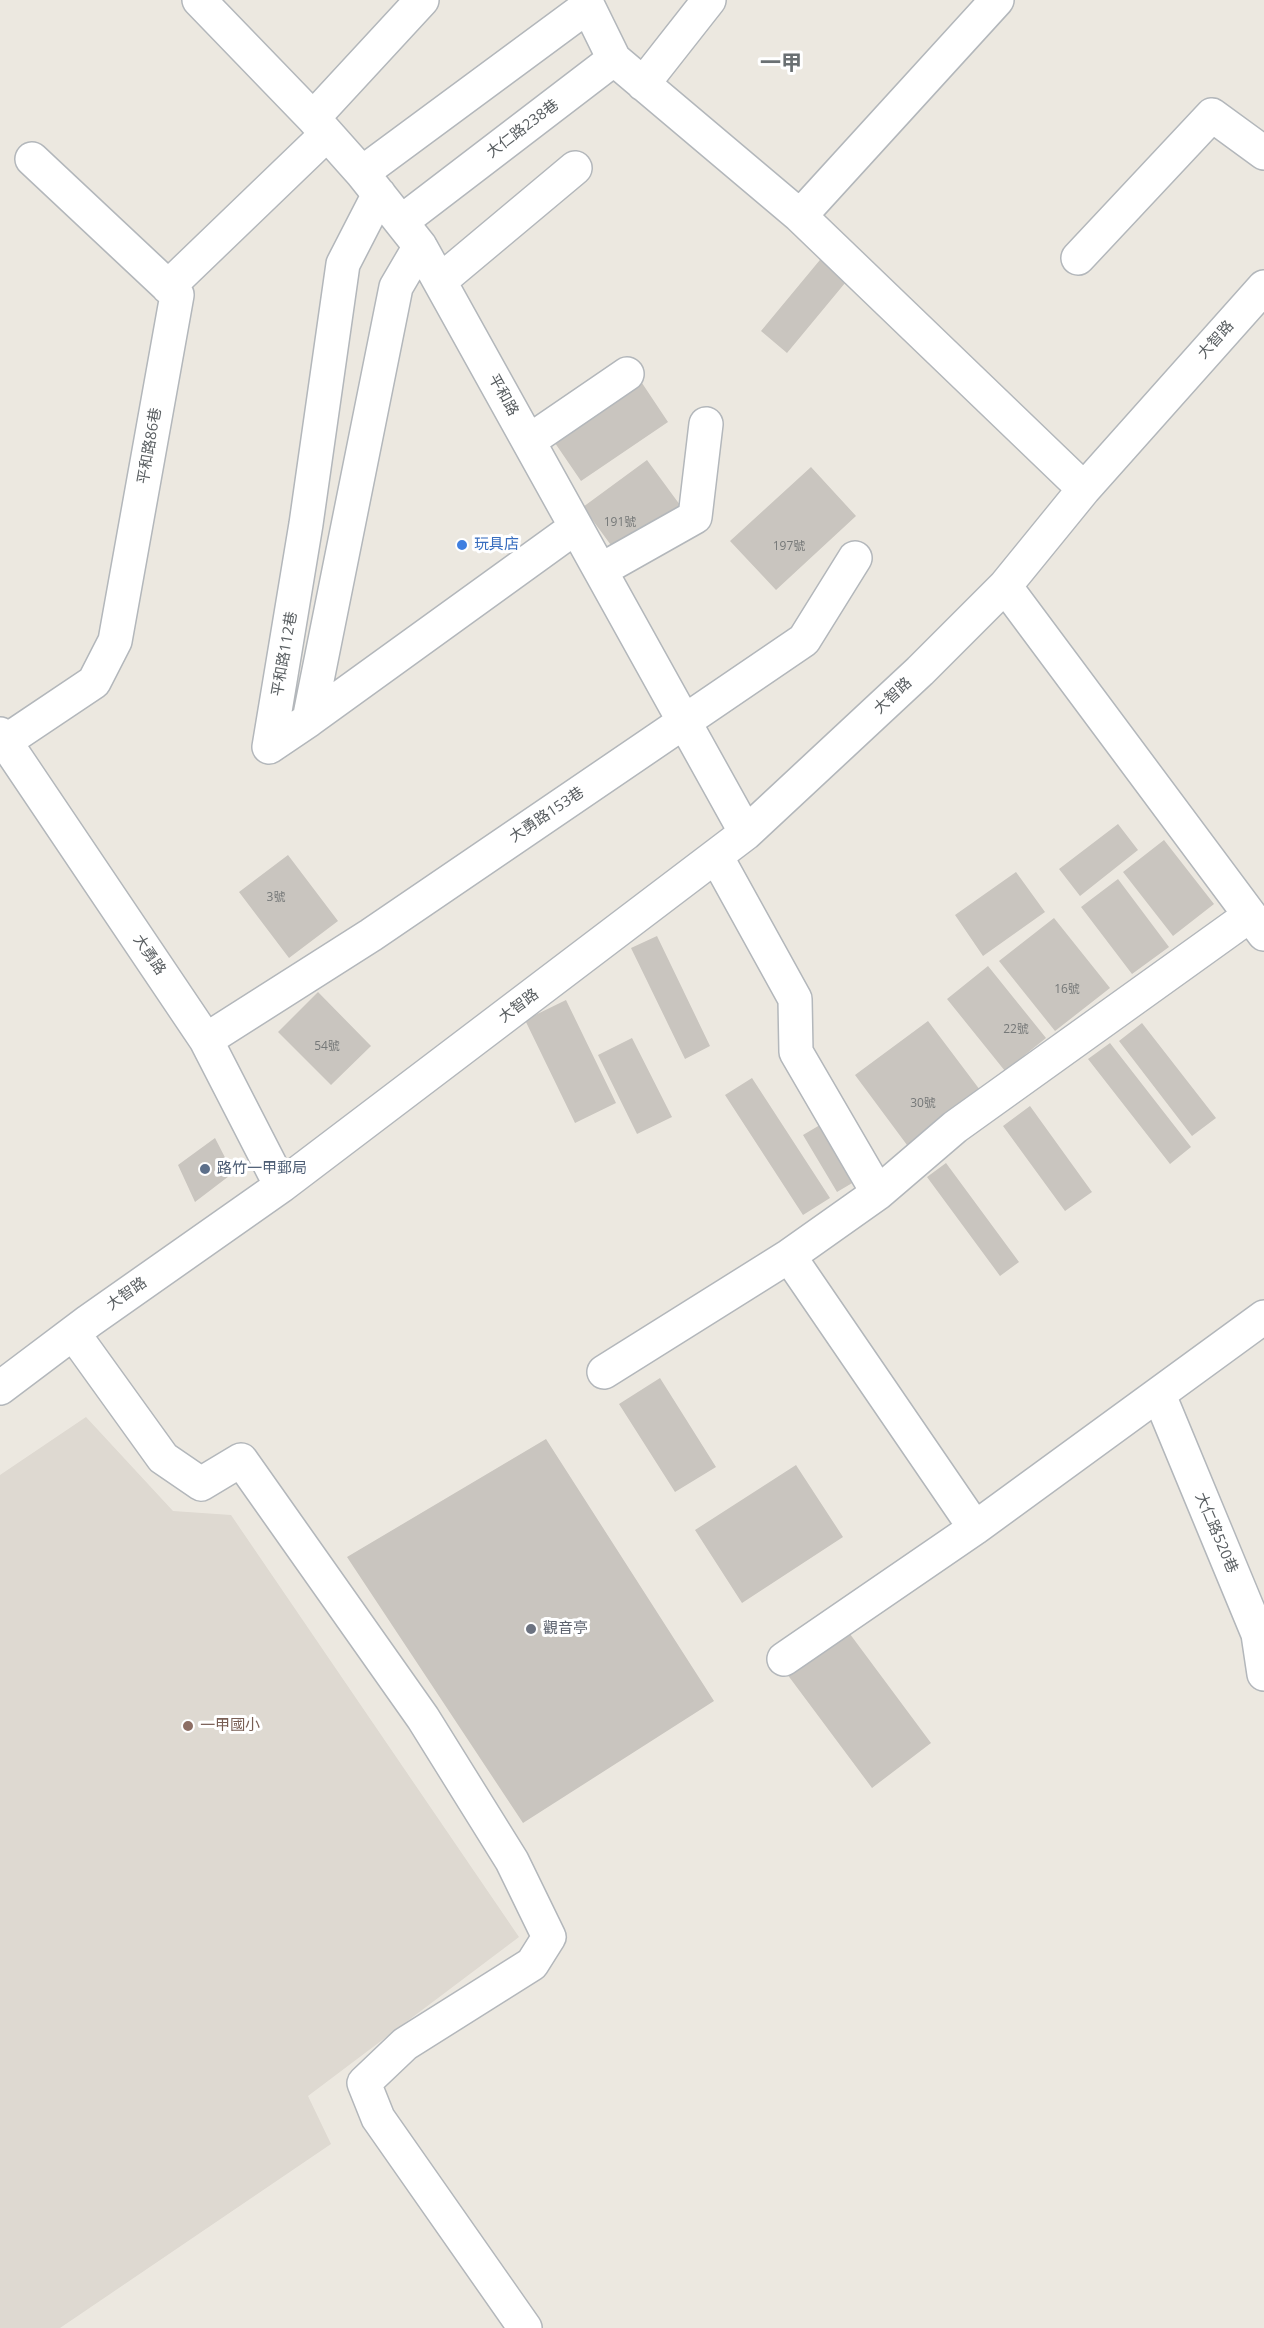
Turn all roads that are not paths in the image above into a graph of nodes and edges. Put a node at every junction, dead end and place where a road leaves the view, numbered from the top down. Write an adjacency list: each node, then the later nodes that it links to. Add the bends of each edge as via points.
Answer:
1 (199, 0): 7 (street, 平和路)
2 (422, 0): 7 (street)
3 (709, 0): 6 (street)
4 (997, 0): 12 (street)
5 (614, 59): 6 (street); 11 (street, via 588,6); 13 (street, 大仁路238巷)
6 (643, 84): 12 (street)
7 (320, 126): 11 (street, 平和路); 16 (street)
8 (1264, 153): 14 (street, via 1212,115)
9 (32, 159): 16 (street)
10 (574, 168): 15 (street)
11 (370, 183): 13 (street, 平和路); 26 (street, 平和路112巷, via 343,264 269,747)
12 (800, 216): 21 (street)
13 (411, 234): 15 (street, 平和路); 26 (street, via 396,287)
14 (1078, 258)
15 (440, 281): 20 (street, 平和路)
16 (168, 287): 28 (street, 平和路86巷, via 177,296 116,641 94,682)
17 (1264, 287): 21 (street, 大智路)
18 (627, 374): 20 (street)
19 (706, 424): 24 (street, via 695,517)
20 (529, 441): 22 (street, 平和路)
21 (1084, 489): 25 (street, 大智路)
22 (576, 527): 24 (street, 平和路); 26 (street, 平和路112巷)
23 (855, 558): 27 (street, 大勇路153巷, via 804,640)
24 (601, 570): 27 (street, 平和路)
25 (1005, 586): 29 (street, 大智路); 31 (street)
26 (309, 720)
27 (685, 720): 29 (street, 平和路); 32 (street, 大勇路153巷, via 381,928)
28 (1, 740): 32 (street, 大勇路)
29 (746, 833): 30 (street, 大智路)
30 (717, 856): 33 (street, 大智路); 34 (street, via 795,999 796,1052)
31 (1256, 925): 34 (street, via 956,1127)
32 (206, 1040): 33 (street, 大勇路)
33 (281, 1185): 37 (street, 大智路)
34 (878, 1193): 35 (street)
35 (789, 1256): 38 (street); 41 (street)
36 (1264, 1317): 40 (street)
37 (73, 1333): 39 (street, 大智路); 45 (street, via 163,1458 201,1484 241,1460 423,1718 512,1862 549,1937 532,1964 405,2044 364,2083 378,2118)
38 (604, 1372)
39 (0, 1388)
40 (1159, 1395): 41 (street); 42 (street, 大仁路520巷)
41 (975, 1528): 43 (street)
42 (1261, 1632): 44 (street, 大仁路520巷)
43 (784, 1659)
44 (1264, 1674)
45 (525, 2328)

